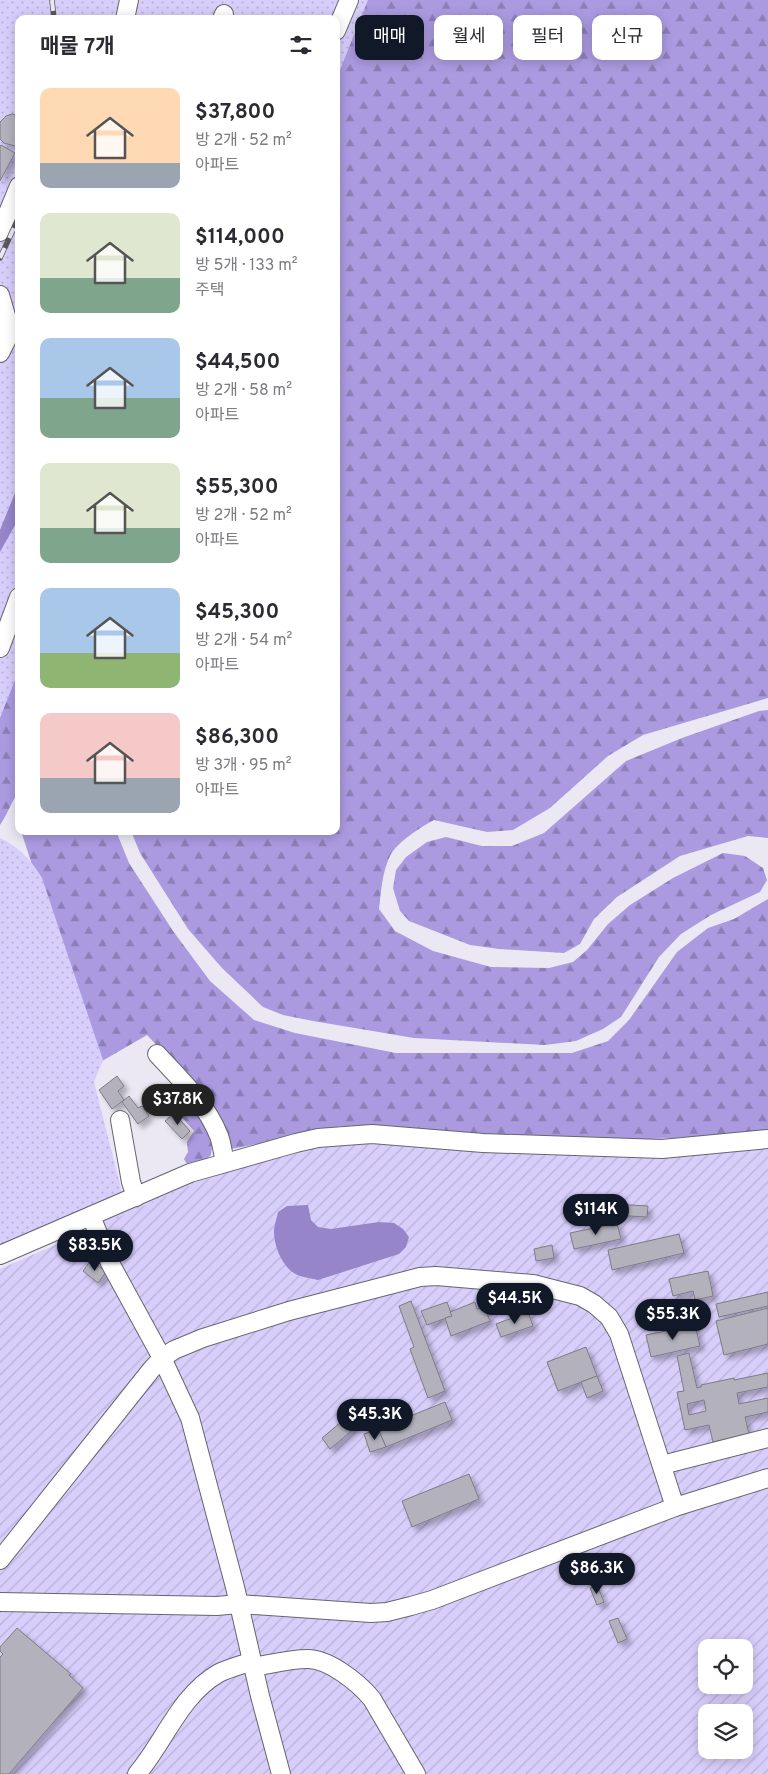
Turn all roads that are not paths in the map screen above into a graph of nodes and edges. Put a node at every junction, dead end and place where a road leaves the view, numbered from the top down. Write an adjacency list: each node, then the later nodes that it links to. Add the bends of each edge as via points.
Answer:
1 (128, 0): 3 (street)
2 (348, 0): 4 (street)
3 (126, 15)
4 (340, 21)
5 (15, 204): 6 (street)
6 (0, 232)
7 (0, 295): 8 (street, via 9,335)
8 (0, 353)
9 (15, 608): 10 (street)
10 (0, 648)
11 (157, 1054): 14 (street, via 208,1113 219,1137)
12 (120, 1120): 15 (street)
13 (768, 1139): 14 (street, via 662,1149 342,1135 296,1143)
14 (225, 1163): 15 (street, via 190,1173)
15 (136, 1198): 16 (street)
16 (91, 1216): 17 (street); 18 (street, via 110,1263)
17 (0, 1254)
18 (162, 1358): 20 (street, via 203,1338 289,1311 420,1277 533,1284 580,1296 609,1317 619,1334); 23 (street); 25 (street, via 190,1418)
19 (768, 1438): 20 (street)
20 (662, 1465): 22 (street)
21 (768, 1478): 22 (street)
22 (675, 1507): 25 (street, via 432,1600 387,1612)
23 (0, 1560)
24 (0, 1602): 25 (street)
25 (238, 1604): 26 (street)
26 (253, 1664): 27 (street, via 220,1672 195,1692); 28 (street); 29 (street, via 310,1659 345,1674 372,1699)
27 (137, 1774)
28 (281, 1774)
29 (416, 1774)

